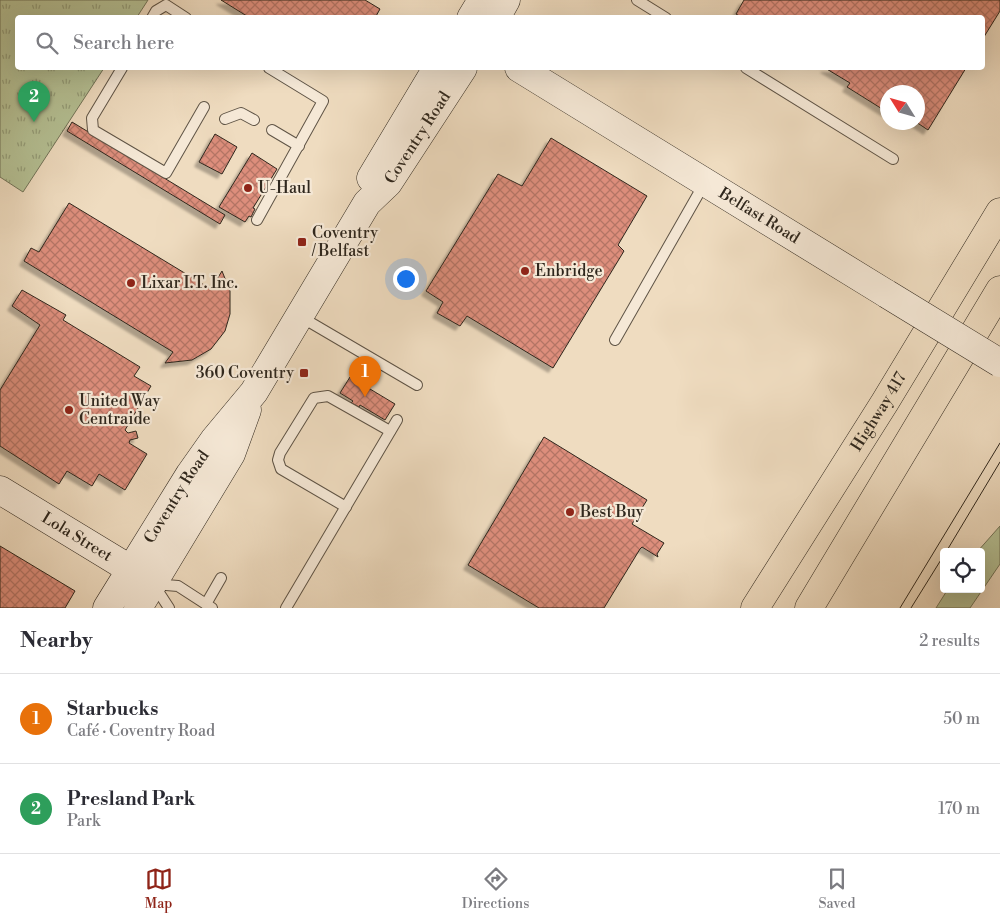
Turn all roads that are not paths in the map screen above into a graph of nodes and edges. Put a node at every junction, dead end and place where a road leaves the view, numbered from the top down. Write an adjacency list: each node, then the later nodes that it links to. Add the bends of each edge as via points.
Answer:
1 (482, 0): 6 (main road)
2 (506, 0): 7 (main road)
3 (638, 0): 8 (lane)
4 (154, 15): 5 (lane, via 166,5)
5 (181, 15)
6 (473, 15)
7 (498, 15)
8 (661, 15)
9 (121, 70): 15 (lane, via 92,118 93,130 166,173)
10 (271, 70): 19 (lane, via 323,101)
11 (436, 70): 22 (main road, Coventry Road, via 369,180)
12 (463, 70): 22 (main road, Coventry Road, via 388,183)
13 (522, 70): 21 (main road, Belfast Road)
14 (749, 70): 20 (lane)
15 (204, 107)
16 (225, 119): 17 (lane, via 241,113)
17 (254, 120)
18 (272, 130): 19 (lane)
19 (299, 146): 24 (lane)
20 (894, 159)
21 (705, 182): 27 (lane); 28 (main road, Belfast Road, bridge)
22 (367, 203): 26 (main road, Coventry Road)
23 (1000, 212): 41 (highway, Highway 417)
24 (257, 220)
25 (1000, 290): 42 (highway)
26 (301, 316): 29 (lane); 34 (main road, Coventry Road, via 254,392 195,467)
27 (616, 340)
28 (1000, 363)
29 (417, 385)
30 (397, 420): 31 (lane)
31 (390, 431): 33 (lane); 33 (lane, via 322,395 314,398 280,453 281,469)
32 (0, 490): 34 (main road, Lola Street)
33 (346, 507): 40 (lane)
34 (142, 577): 36 (lane, via 178,586); 37 (main road, Coventry Road); 38 (main road, Coventry Road); 39 (lane)
35 (221, 578): 36 (lane)
36 (209, 606)
37 (107, 608)
38 (138, 608)
39 (169, 608)
40 (286, 608)
41 (755, 608)
42 (809, 608)

